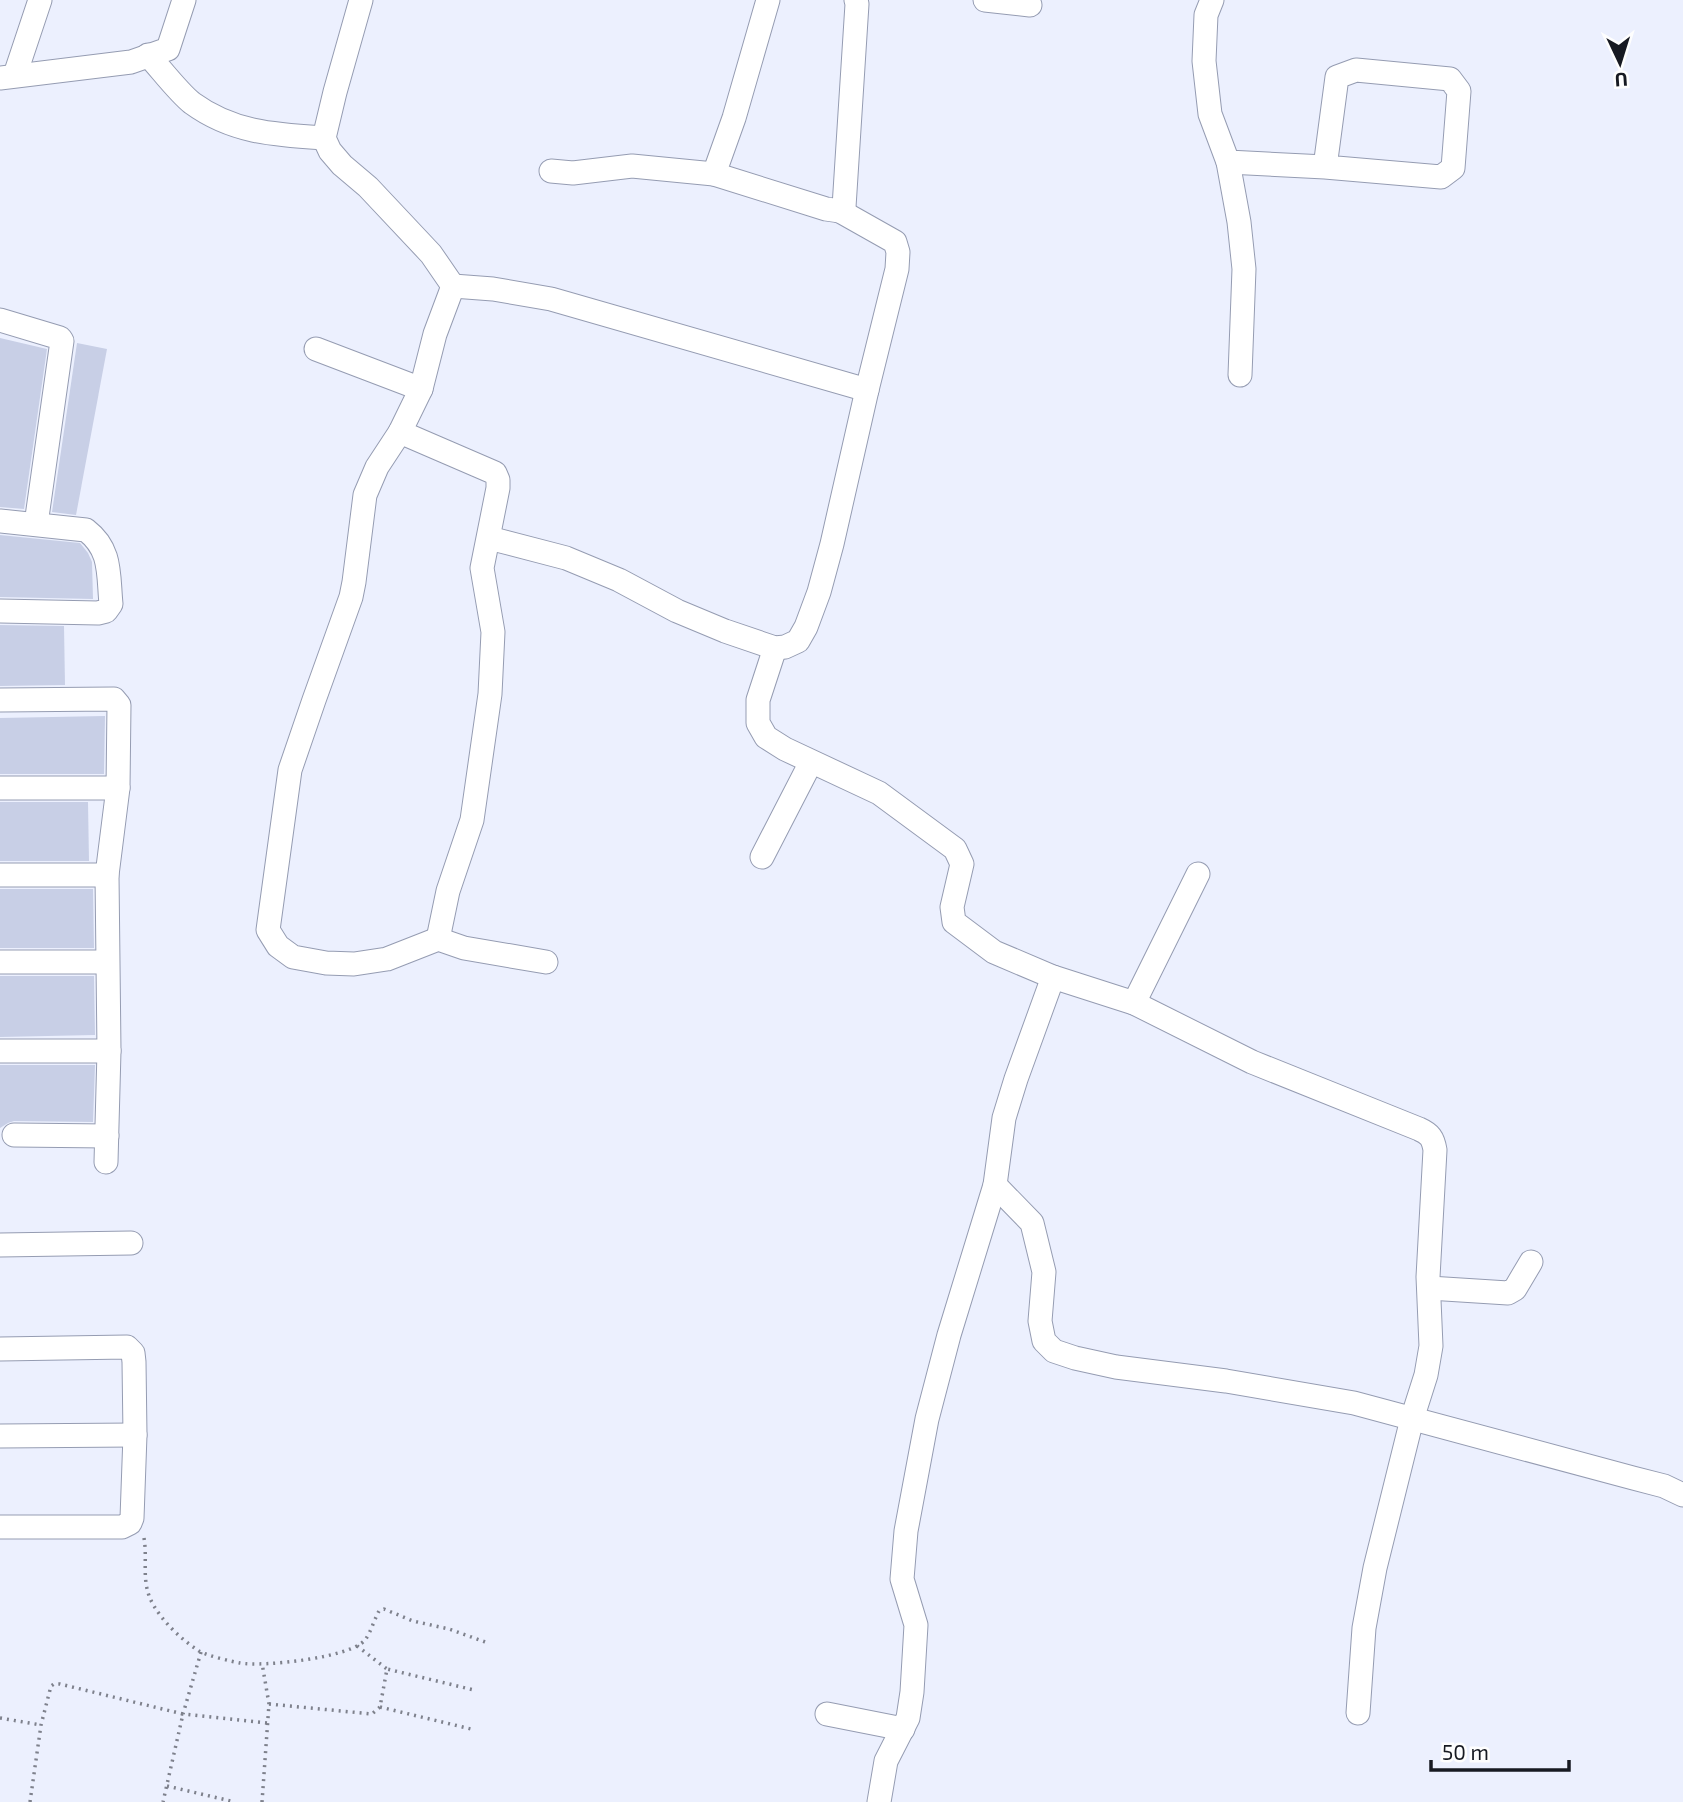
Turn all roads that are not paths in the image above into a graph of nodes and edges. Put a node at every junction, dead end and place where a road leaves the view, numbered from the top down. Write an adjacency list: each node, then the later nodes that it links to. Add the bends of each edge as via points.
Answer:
1 (40, 0): 10 (street)
2 (184, 0): 9 (street, via 167,49)
3 (361, 0): 11 (street)
4 (768, 0): 15 (street)
5 (856, 0): 16 (street, via 844,207)
6 (985, 0): 8 (street)
7 (1212, 0): 12 (street, via 1206,15 1204,61 1210,114)
8 (1030, 5)
9 (148, 55): 10 (street, via 131,62); 11 (street, via 191,102 222,121 258,132)
10 (7, 76)
11 (324, 138): 17 (street, via 342,165 430,254)
12 (1228, 162): 13 (street); 20 (street, via 1244,269)
13 (1325, 167): 13 (street, via 1441,177 1453,168 1459,91 1450,79 1356,70 1337,77)
14 (551, 171): 15 (street, via 582,173 632,166)
15 (714, 174): 16 (street)
16 (840, 211): 22 (street, via 895,242 898,252)
17 (453, 286): 21 (street); 22 (street, via 551,299)
18 (0, 320): 25 (street, via 62,341)
19 (316, 349): 21 (street)
20 (1240, 375)
21 (421, 389): 23 (street)
22 (867, 390): 28 (street, via 815,604 798,641)
23 (400, 432): 26 (street, via 495,473 498,488); 37 (street, via 365,495 351,597 290,770 268,930 278,946 293,957 340,964 387,959)
24 (0, 521): 25 (street)
25 (36, 524): 27 (street, via 86,530 97,538 106,558 111,604 98,613)
26 (489, 538): 28 (street, via 566,558 677,611); 37 (street, via 482,568 493,632 490,694 472,820)
27 (0, 611)
28 (775, 649): 30 (street, via 758,700 758,723 766,737)
29 (0, 700): 32 (street, via 118,701)
30 (811, 762): 33 (street); 41 (street, via 879,793 955,849 962,864 952,907 954,922 994,952)
31 (0, 788): 32 (street)
32 (118, 789): 36 (street)
33 (762, 856)
34 (1198, 874): 42 (street)
35 (0, 875): 36 (street)
36 (107, 875): 39 (street)
37 (438, 939): 40 (street)
38 (0, 962): 39 (street)
39 (107, 962): 44 (street)
40 (546, 962)
41 (1053, 977): 42 (street); 48 (street, via 1004,1118)
42 (1134, 1003): 52 (street, via 1252,1062 1429,1133 1435,1150)
43 (0, 1051): 44 (street)
44 (109, 1051): 46 (street)
45 (14, 1135): 46 (street)
46 (107, 1136): 47 (street)
47 (106, 1162)
48 (995, 1185): 54 (street, via 1032,1223 1044,1272 1040,1321 1044,1340 1054,1351 1116,1367 1354,1403); 61 (street, via 927,1419 906,1531 902,1579 916,1625 912,1692)
49 (131, 1243): 50 (street)
50 (0, 1245)
51 (1531, 1262): 52 (street, via 1508,1293)
52 (1429, 1288): 54 (street, via 1430,1346)
53 (0, 1349): 55 (street, via 127,1347 134,1362)
54 (1412, 1419): 57 (street); 59 (street, via 1375,1568 1364,1628)
55 (135, 1435): 56 (street); 58 (street, via 130,1523 122,1527)
56 (0, 1436)
57 (1674, 1491)
58 (0, 1527)
59 (1358, 1713)
60 (827, 1714): 61 (street)
61 (902, 1729): 62 (street, via 886,1761)
62 (879, 1802)

